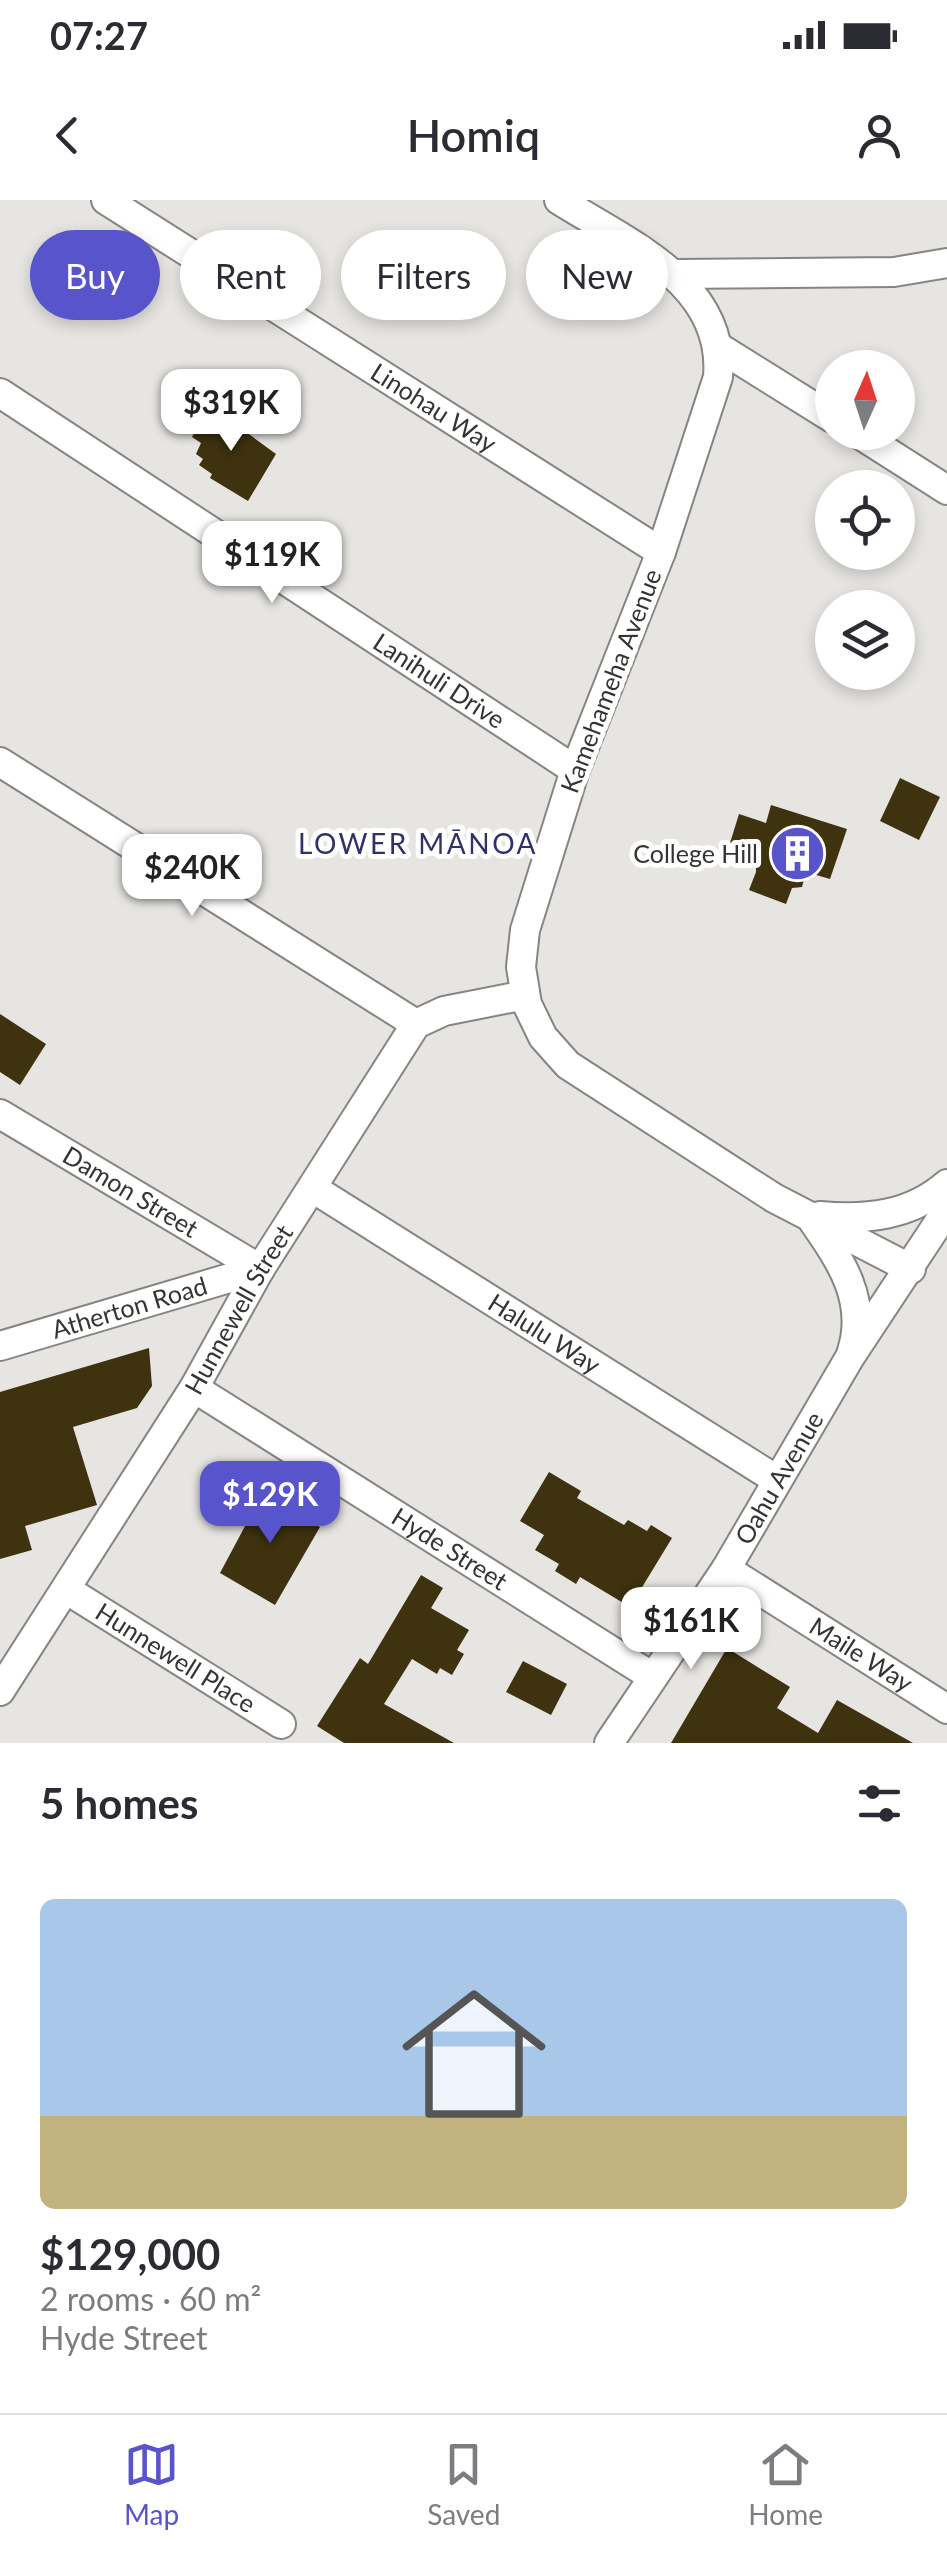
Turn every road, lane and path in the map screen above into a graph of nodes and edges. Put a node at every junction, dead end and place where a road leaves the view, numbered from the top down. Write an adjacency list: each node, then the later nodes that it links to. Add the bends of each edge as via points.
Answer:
1 (106, 200): 10 (street, Linohau Way)
2 (559, 200): 4 (street)
3 (947, 263): 4 (street, via 894,272)
4 (674, 274): 5 (street, via 697,300)
5 (720, 348): 7 (street); 10 (street, Kamehameha Avenue, via 718,377)
6 (0, 394): 12 (street, Lanihuli Drive)
7 (815, 407)
8 (884, 450): 9 (street)
9 (947, 490)
10 (661, 552): 12 (street, Kamehameha Avenue)
11 (0, 762): 14 (street)
12 (575, 770): 13 (street, Kamehameha Avenue, via 525,930)
13 (525, 996): 14 (street, via 444,1010); 19 (street, Kamehameha Avenue, via 542,1037 568,1065)
14 (416, 1024): 17 (street, Hunnewell Street)
15 (0, 1114): 21 (street, Damon Street)
16 (947, 1184): 19 (street, Kamehameha Avenue, via 884,1216)
17 (314, 1189): 21 (street, Hunnewell Street); 25 (street, Halulu Way)
18 (946, 1213): 20 (street, Oahu Avenue)
19 (809, 1216): 20 (street); 23 (street, Kamehameha Avenue, via 853,1292)
20 (911, 1268): 23 (street, Oahu Avenue)
21 (260, 1269): 22 (street, Atherton Road); 24 (street, Hunnewell Street)
22 (0, 1346)
23 (850, 1357): 25 (street, Oahu Avenue)
24 (194, 1388): 27 (street, Hunnewell Street); 28 (street, Hyde Street)
25 (777, 1480): 26 (street, Oahu Avenue)
26 (726, 1569): 28 (street, Oahu Avenue); 30 (street, Maile Way)
27 (66, 1590): 29 (street, Hunnewell Street); 31 (street, Hunnewell Place)
28 (653, 1677): 32 (street, Oahu Avenue)
29 (0, 1690)
30 (947, 1709)
31 (282, 1724)
32 (609, 1743)

